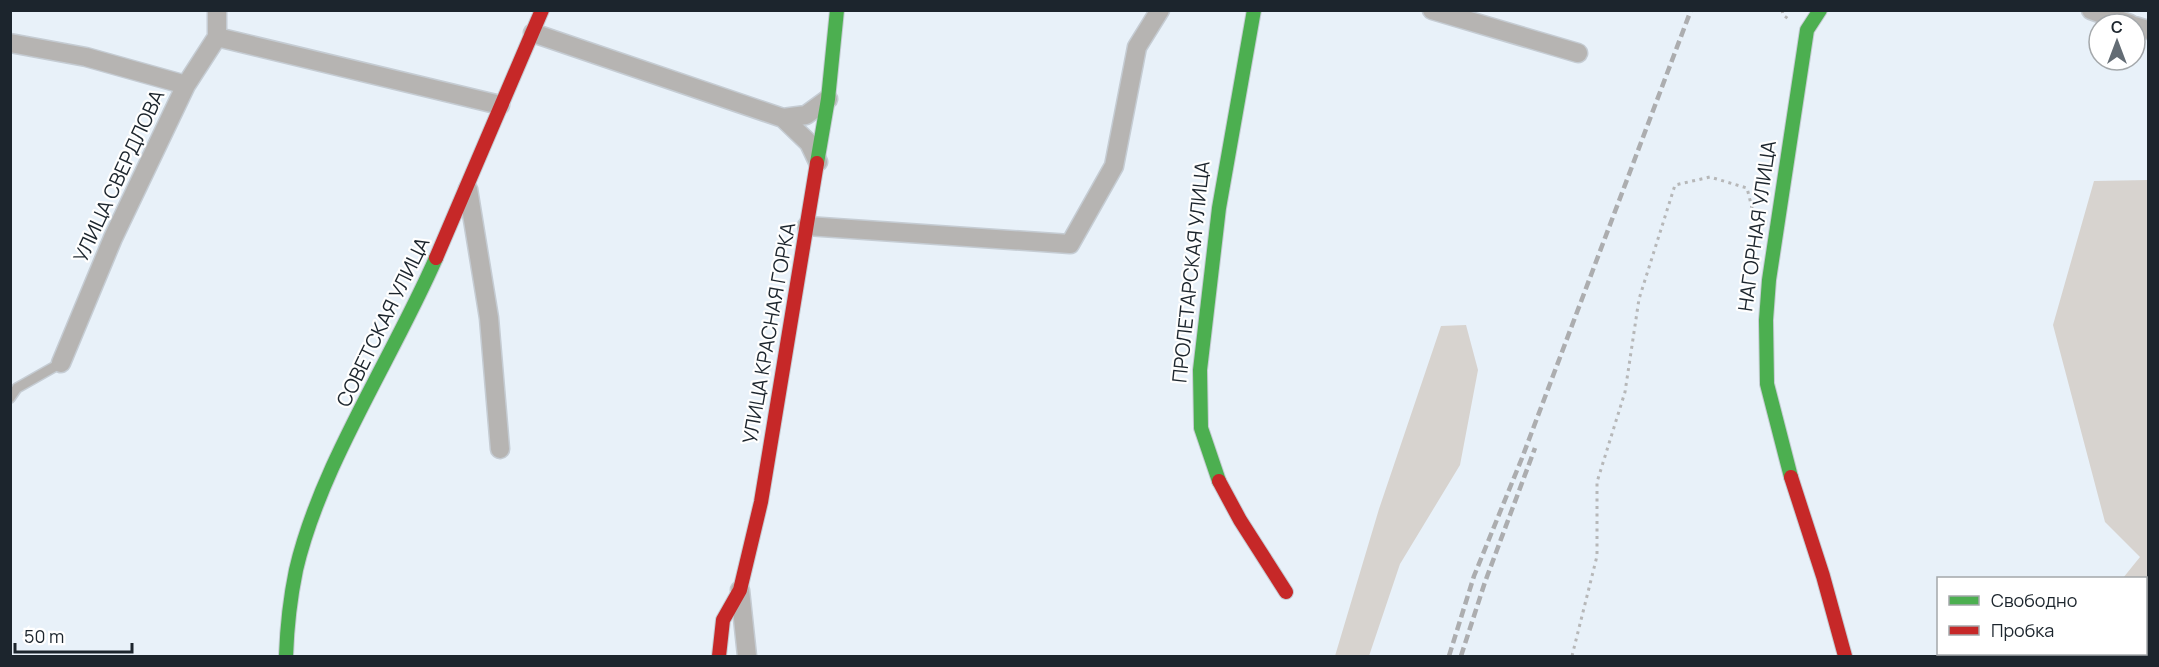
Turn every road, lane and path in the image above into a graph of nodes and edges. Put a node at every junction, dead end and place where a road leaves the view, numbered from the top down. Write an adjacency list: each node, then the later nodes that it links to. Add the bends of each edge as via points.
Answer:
1 (217, 10): 9 (street)
2 (542, 10): 8 (street, СОВЕТСКАЯ УЛИЦА)
3 (837, 10): 13 (street, УЛИЦА КРАСНАЯ ГОРКА)
4 (1161, 10): 18 (street, via 1137,47 1114,166 1070,244)
5 (1254, 10): 24 (street, ПРОЛЕТАРСКАЯ УЛИЦА, via 1229,131 1199,388 1204,441 1225,492)
6 (1432, 10): 11 (street)
7 (1820, 10): 29 (street, НАГОРНАЯ УЛИЦА, via 1807,30 1769,280 1767,384 1782,450)
8 (533, 33): 14 (street, СОВЕТСКАЯ УЛИЦА); 15 (street)
9 (217, 37): 12 (street, УЛИЦА СВЕРДЛОВА); 14 (street)
10 (10, 43): 12 (street, via 86,57)
11 (1578, 53)
12 (186, 85): 20 (street, УЛИЦА СВЕРДЛОВА, via 113,238)
13 (828, 99): 15 (street, via 806,115); 16 (street, УЛИЦА КРАСНАЯ ГОРКА)
14 (500, 105): 17 (street, СОВЕТСКАЯ УЛИЦА)
15 (783, 118): 16 (street, via 809,143)
16 (818, 162): 18 (street, УЛИЦА КРАСНАЯ ГОРКА)
17 (468, 189): 22 (street, via 489,318); 25 (street, СОВЕТСКАЯ УЛИЦА, via 346,443 307,536 290,589)
18 (807, 226): 23 (street, УЛИЦА КРАСНАЯ ГОРКА, via 761,502)
19 (1758, 234): 28 (path, via 1747,188 1710,177 1675,184 1639,299 1626,392 1597,482 1597,556)
20 (61, 363): 21 (lane, via 17,388)
21 (10, 398)
22 (500, 449)
23 (740, 590): 26 (street, УЛИЦА КРАСНАЯ ГОРКА, via 723,620); 27 (street)
24 (1286, 592)
25 (286, 657)
26 (719, 657)
27 (747, 657)
28 (1572, 657)
29 (1845, 657)

